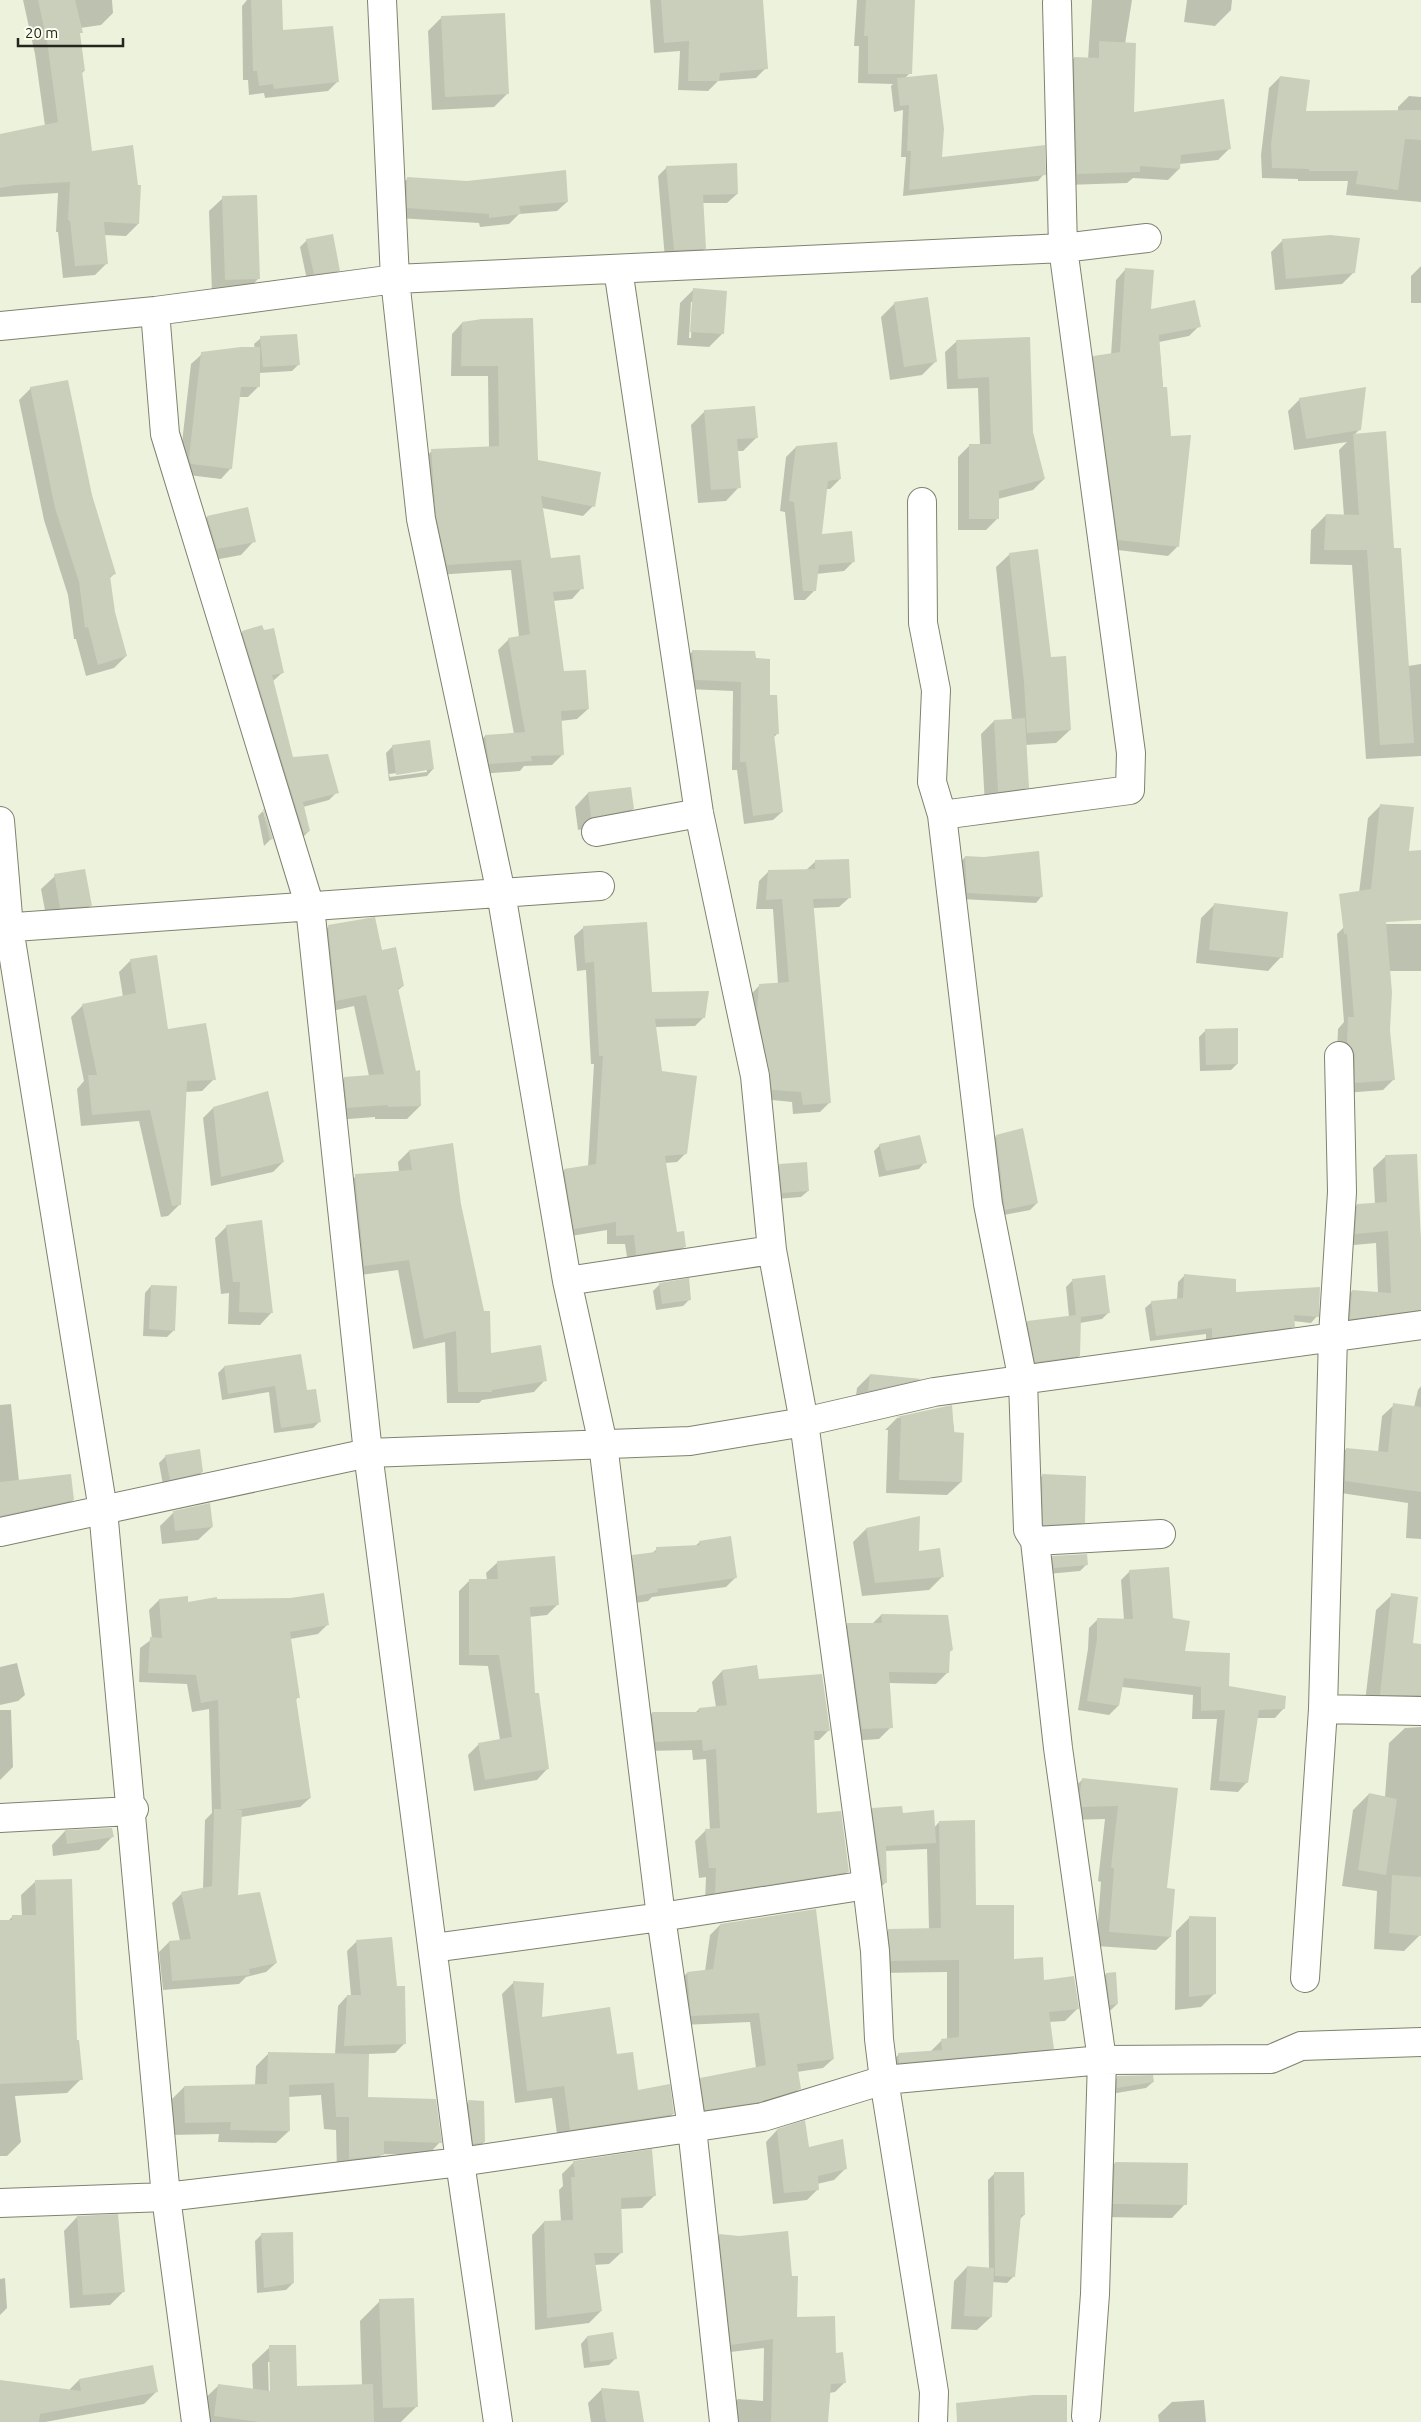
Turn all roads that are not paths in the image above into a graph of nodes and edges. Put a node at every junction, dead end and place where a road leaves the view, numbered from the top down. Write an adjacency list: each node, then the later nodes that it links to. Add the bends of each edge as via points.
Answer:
1 (382, 0): 6 (street)
2 (1057, 3): 4 (street)
3 (1146, 238): 4 (street)
4 (1064, 248): 5 (street); 11 (street, via 1131,753 1130,790)
5 (618, 269): 6 (street); 10 (street)
6 (395, 279): 7 (street); 15 (street, via 421,519)
7 (155, 311): 8 (street); 16 (street, via 165,434)
8 (0, 326)
9 (922, 502): 11 (street, via 923,623 936,690 932,782)
10 (699, 813): 13 (street); 19 (street, via 755,1076)
11 (942, 815): 23 (street, via 988,1204)
12 (0, 820): 17 (street)
13 (596, 832)
14 (600, 886): 15 (street)
15 (501, 893): 16 (street); 20 (street)
16 (310, 907): 17 (street); 26 (street)
17 (5, 928): 27 (street)
18 (1339, 1056): 22 (street, via 1342,1192)
19 (772, 1250): 20 (street); 24 (street)
20 (567, 1281): 25 (street)
21 (1421, 1325): 22 (street)
22 (1333, 1336): 23 (street); 31 (street)
23 (1023, 1380): 24 (street, via 934,1392); 30 (street, via 1028,1530)
24 (804, 1422): 25 (street, via 690,1442); 35 (street)
25 (603, 1444): 26 (street); 36 (street)
26 (368, 1453): 27 (street); 37 (street)
27 (103, 1510): 28 (street); 33 (street)
28 (0, 1532)
29 (1161, 1534): 30 (street)
30 (1035, 1541): 40 (street, via 1058,1748)
31 (1323, 1709): 32 (street); 38 (street)
32 (1421, 1711)
33 (133, 1810): 34 (street); 44 (street)
34 (0, 1818)
35 (867, 1885): 36 (street); 41 (street)
36 (661, 1917): 37 (street); 42 (street)
37 (433, 1948): 43 (street)
38 (1305, 1978)
39 (1421, 2042): 40 (street, via 1301,2046 1271,2059)
40 (1102, 2060): 41 (street); 46 (street, via 1095,2294)
41 (884, 2080): 42 (street, via 763,2117); 50 (street, via 934,2392)
42 (692, 2128): 43 (street); 49 (street)
43 (460, 2162): 44 (street); 48 (street)
44 (166, 2197): 45 (street); 47 (street)
45 (0, 2203)
46 (1086, 2416)
47 (196, 2422)
48 (498, 2422)
49 (724, 2422)
50 (933, 2422)

